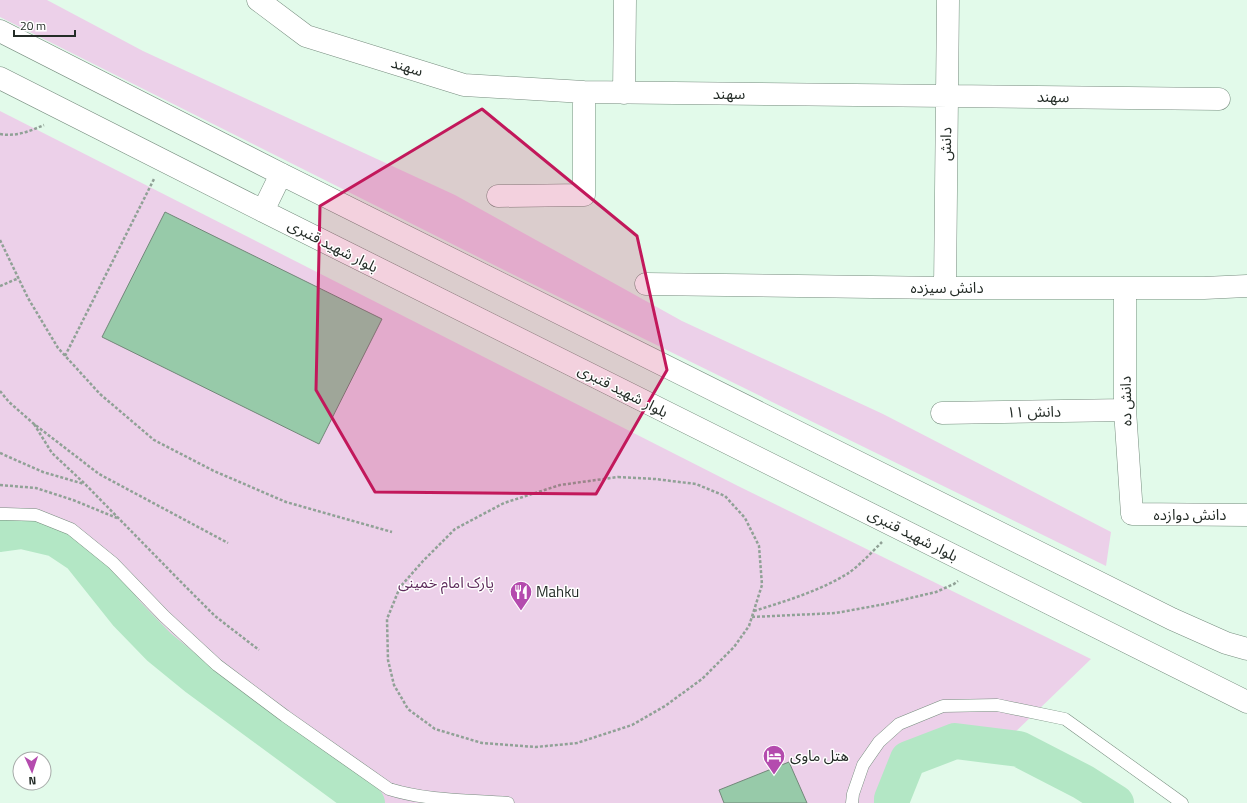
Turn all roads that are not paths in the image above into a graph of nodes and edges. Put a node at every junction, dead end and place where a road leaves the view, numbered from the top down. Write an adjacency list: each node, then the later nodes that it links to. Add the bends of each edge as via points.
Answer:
1 (258, 0): 6 (main road, سهند, via 306,36 464,85)
2 (625, 0): 7 (main road)
3 (948, 0): 8 (main road, دانش)
4 (0, 31): 10 (main road)
5 (0, 78): 12 (main road, بلوار شهید قنبری)
6 (584, 92): 7 (main road, سهند); 11 (main road, via 584,195)
7 (624, 93): 8 (main road, سهند)
8 (947, 95): 9 (main road, سهند); 15 (main road, دانش)
9 (1219, 99)
10 (281, 174): 12 (main road); 22 (main road, via 1165,616 1226,644)
11 (498, 196)
12 (263, 211): 23 (main road, بلوار شهید قنبری)
13 (646, 284): 15 (main road, دانش سیزده)
14 (1247, 286): 16 (main road, دانش سیزده)
15 (945, 288): 16 (main road, دانش سیزده)
16 (1125, 288): 17 (main road, دانش ده)
17 (1125, 410): 18 (main road, دانش ۱۱); 20 (main road, دانش ده)
18 (942, 413)
19 (0, 514): 24 (lane, via 36,515 71,529 113,564 217,665 389,789 435,798)
20 (1132, 514): 21 (main road, دانش دوازده)
21 (1247, 515)
22 (1247, 649)
23 (1247, 702)
24 (508, 803)
25 (852, 803): 26 (lane, via 863,765 879,742 899,724 943,706 997,705 1065,719)
26 (1182, 803)

